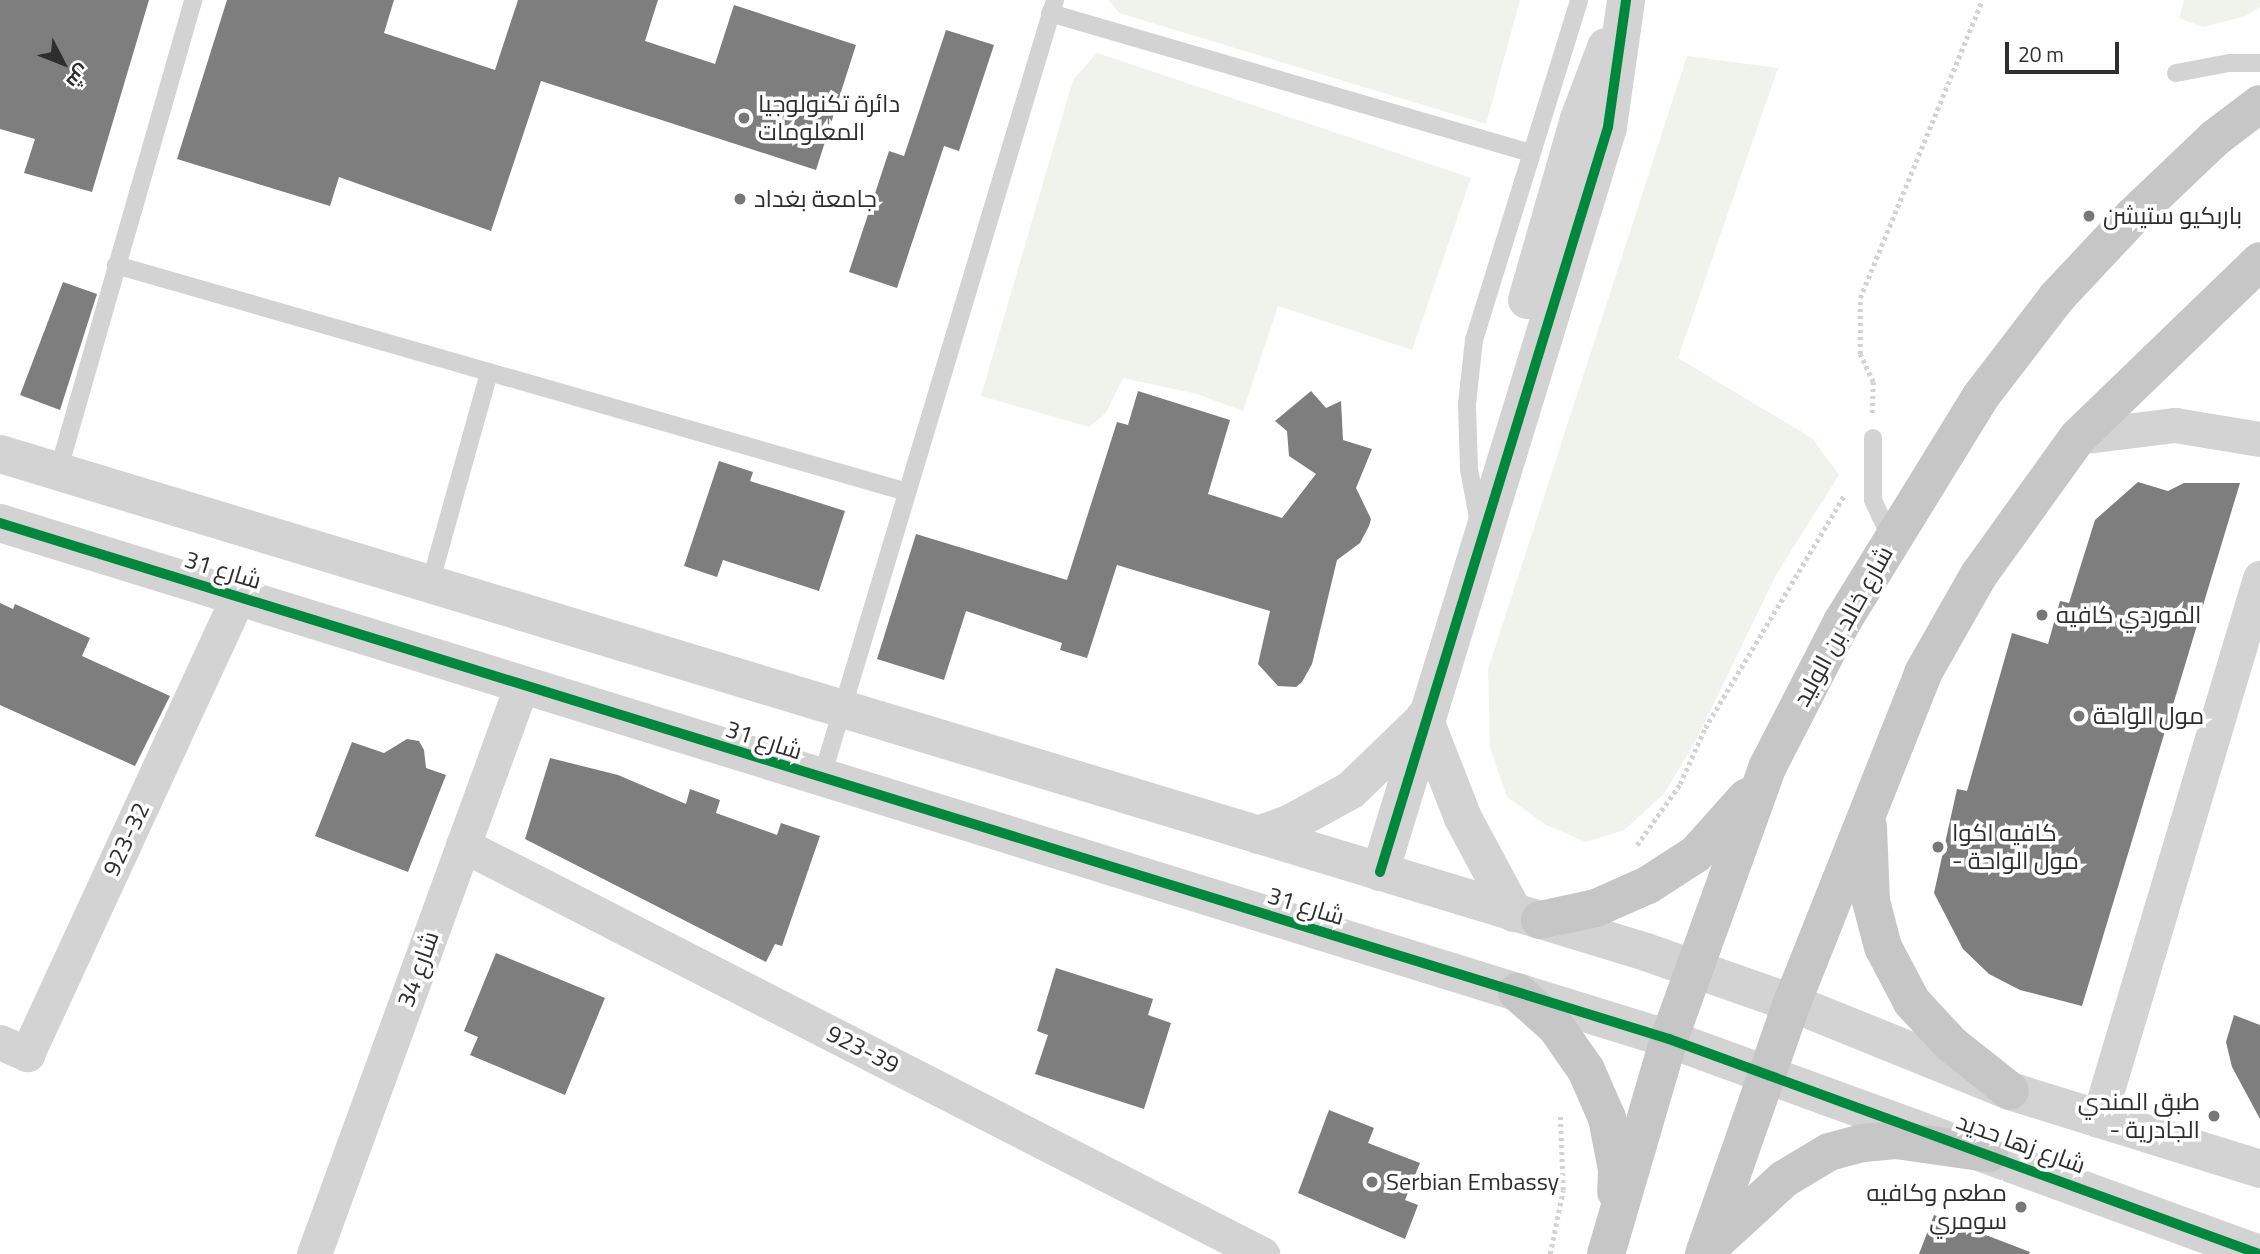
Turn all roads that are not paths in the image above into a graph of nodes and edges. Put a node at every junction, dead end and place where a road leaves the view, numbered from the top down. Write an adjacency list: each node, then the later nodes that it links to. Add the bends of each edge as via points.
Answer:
1 (193, 0): 11 (lane)
2 (1579, 0): 5 (lane)
3 (1615, 3): 5 (lane); 20 (street, via 1608,127)
4 (1053, 7): 9 (lane); 18 (lane)
5 (1566, 41): 9 (lane)
6 (2260, 63): 7 (lane, via 2229,63)
7 (2176, 73)
8 (2260, 104): 21 (main road, شارع خالد بن الوليد, via 2215,138 2132,216 2057,298 1981,396)
9 (1531, 153): 20 (lane, via 1474,340 1467,404 1469,469)
10 (2260, 261): 13 (main road)
11 (116, 265): 12 (lane); 17 (lane)
12 (489, 372): 18 (lane); 23 (lane)
13 (2078, 437): 15 (street, via 2175,425); 30 (main road, via 1978,576 1923,673)
14 (1873, 438): 21 (lane, via 1873,500)
15 (2260, 439)
16 (0, 454): 17 (street, شارع 31)
17 (58, 472): 23 (street, شارع 31)
18 (907, 492): 26 (lane)
19 (0, 523): 24 (street, شارع 31)
20 (1481, 533): 27 (street)
21 (1891, 539): 28 (main road, شارع خالد بن الوليد, via 1842,622)
22 (2260, 578): 44 (street)
23 (430, 584): 26 (street, شارع 31)
24 (239, 597): 25 (street, شارع 31); 40 (street, 923-32, via 27,1054)
25 (522, 684): 29 (street, شارع 31); 32 (street, شارع 34)
26 (841, 709): 29 (lane); 31 (street, شارع 31)
27 (1424, 718): 31 (street, via 1402,745 1351,790 1291,824); 33 (street); 34 (street, via 1463,818)
28 (1768, 766): 34 (main road, via 1736,813 1696,853 1658,879 1595,908); 35 (main road, شارع خالد بن الوليد)
29 (821, 780): 36 (street, شارع 31)
30 (1867, 811): 37 (main road); 43 (main road, via 1871,901 1883,947 1912,1002 1951,1044)
31 (1258, 835): 33 (street, شارع 31)
32 (463, 845): 49 (street, شارع 34); 50 (street, 923-39)
33 (1380, 872): 34 (street, شارع 31)
34 (1527, 916): 35 (street, شارع 31)
35 (1694, 968): 37 (street, شارع زها حديد); 39 (main road, شارع خالد بن الوليد)
36 (1517, 992): 39 (street, شارع 31); 47 (main road, via 1556,1027 1592,1083 1607,1118 1617,1169)
37 (1792, 1003): 38 (street, شارع زها حديد); 41 (main road)
38 (1841, 1022): 42 (street, via 1811,1025 1793,1051 1793,1067); 43 (street, شارع زها حديد)
39 (1669, 1040): 41 (street, شارع زها حديد); 47 (main road, شارع خالد بن الوليد)
40 (0, 1042)
41 (1767, 1074): 42 (street, شارع زها حديد); 48 (main road)
42 (1813, 1091): 45 (street, شارع زها حديد)
43 (2010, 1091): 44 (street, شارع زها حديد)
44 (2098, 1120): 46 (street, شارع زها حديد)
45 (1989, 1153): 48 (main road, via 1896,1140 1829,1152 1784,1179); 51 (street, شارع زها حديد)
46 (2260, 1169)
47 (1611, 1237)
48 (1705, 1252)
49 (314, 1254)
50 (1262, 1254)
51 (2259, 1254)

